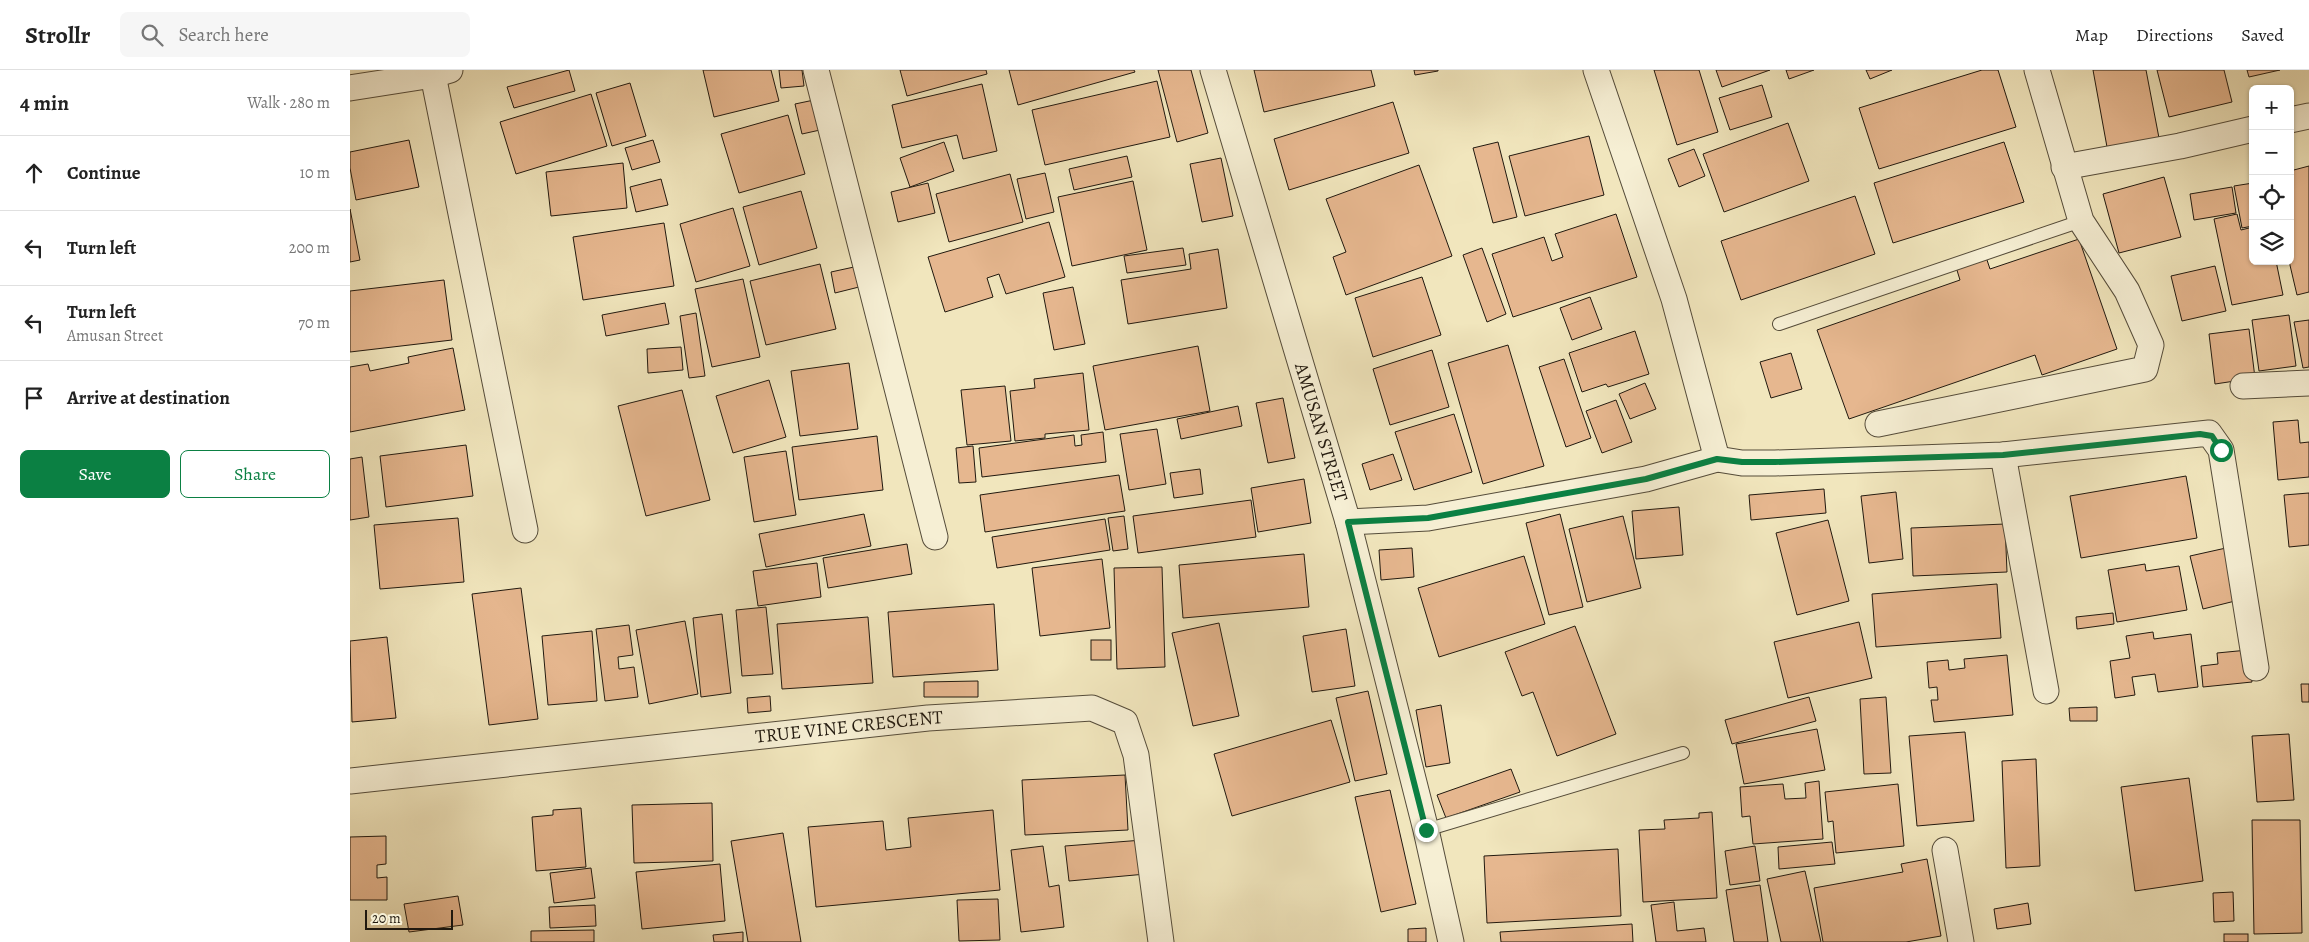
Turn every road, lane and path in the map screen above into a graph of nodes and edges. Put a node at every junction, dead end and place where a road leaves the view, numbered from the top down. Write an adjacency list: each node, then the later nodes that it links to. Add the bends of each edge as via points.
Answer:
1 (816, 70): 20 (street)
2 (1213, 70): 18 (street, AMUSAN STREET)
3 (1596, 70): 17 (street, via 1674,299)
4 (2037, 70): 10 (street)
5 (441, 73): 6 (street); 19 (street)
6 (350, 88)
7 (2309, 116): 8 (street)
8 (2294, 119)
9 (2249, 130): 10 (street)
10 (2064, 167): 11 (street)
11 (2081, 220): 12 (lane); 15 (street, via 2127,291 2151,345 2145,369)
12 (1780, 324)
13 (2309, 383): 14 (street)
14 (2243, 386)
15 (1878, 424)
16 (2003, 455): 17 (street, via 1775,462); 21 (street, via 2200,434 2212,436 2221,450); 22 (street)
17 (1717, 459): 18 (street, via 1646,479 1428,518)
18 (1348, 522): 25 (street, AMUSAN STREET)
19 (525, 530)
20 (935, 536)
21 (2256, 668)
22 (2046, 691)
23 (1683, 753): 25 (lane)
24 (350, 781): 27 (street, TRUE VINE CRESCENT, via 928,718 1092,708 1125,722 1136,755)
25 (1426, 830): 28 (street, AMUSAN STREET)
26 (1946, 850): 29 (street)
27 (1161, 942)
28 (1450, 942)
29 (1961, 942)

